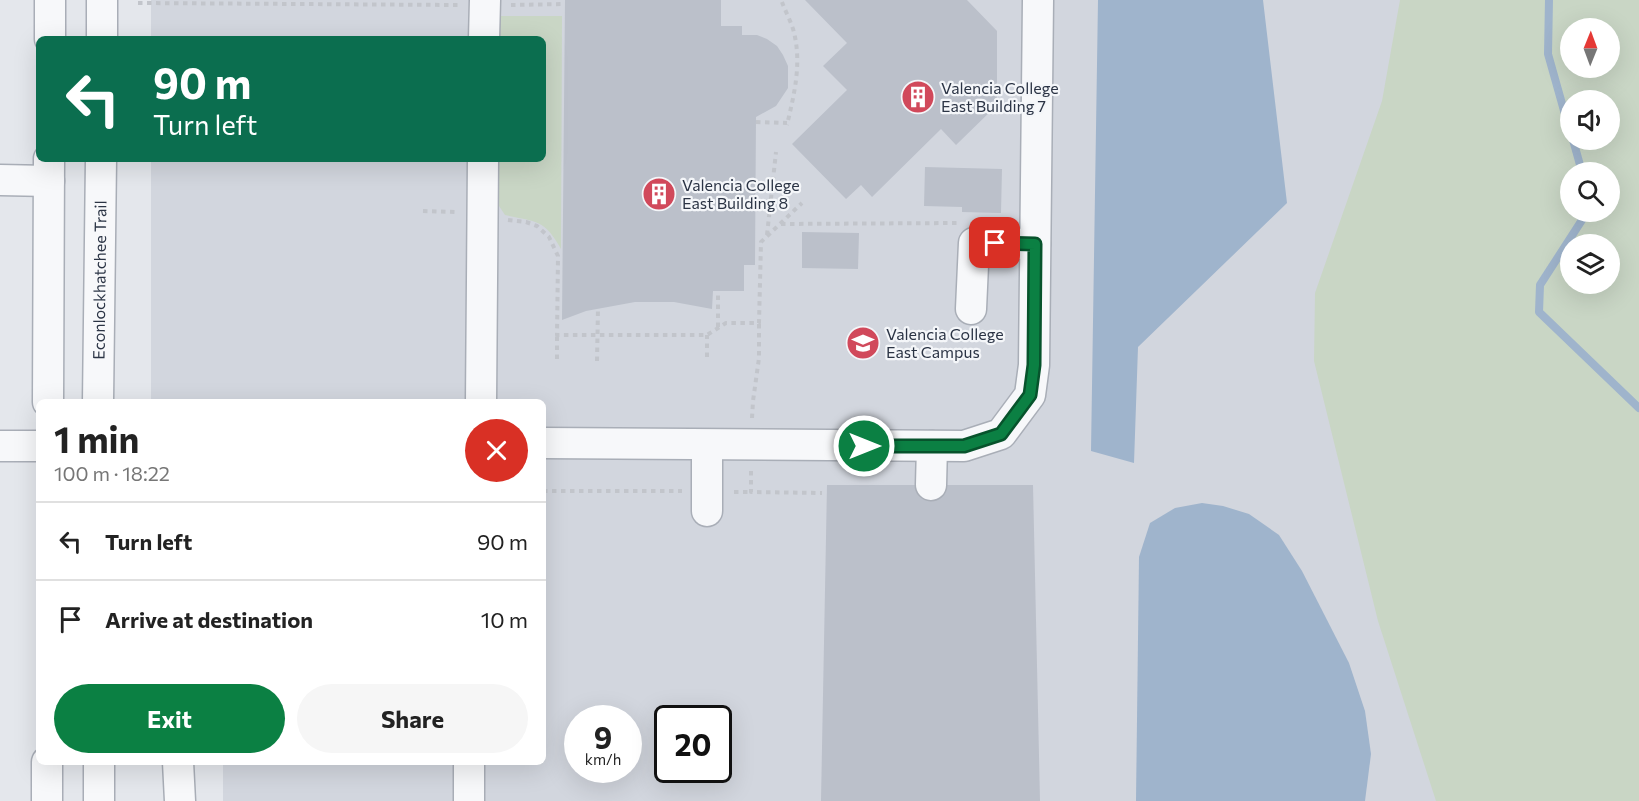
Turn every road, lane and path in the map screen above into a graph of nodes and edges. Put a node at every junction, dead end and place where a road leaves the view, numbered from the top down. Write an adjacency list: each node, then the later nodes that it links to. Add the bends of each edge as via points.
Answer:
1 (50, 0): 8 (street)
2 (102, 0): 9 (street)
3 (1038, 0): 22 (street)
4 (782, 2): 11 (path, via 795,35 795,92 787,124)
5 (138, 3): 6 (path)
6 (484, 3): 7 (path); 10 (street)
7 (565, 4)
8 (50, 36)
9 (102, 36)
10 (484, 36)
11 (756, 122)
12 (776, 152): 21 (path)
13 (100, 162): 34 (street, Econlockhatchee Trail)
14 (483, 162): 35 (street)
15 (49, 170): 16 (street); 33 (street)
16 (0, 180)
17 (802, 203): 20 (path)
18 (505, 218): 27 (path, via 537,226 549,237 558,256)
19 (964, 223): 20 (path)
20 (781, 224): 21 (path)
21 (766, 236): 26 (path, via 760,242 759,324 726,323)
22 (1035, 244): 25 (street, via 974,243); 40 (street, via 1034,365 1030,395 1001,434 964,446)
23 (718, 291): 26 (path)
24 (598, 308): 29 (path)
25 (971, 309)
26 (718, 328): 28 (path)
27 (557, 335): 29 (path); 31 (path)
28 (707, 335): 29 (path); 30 (path)
29 (597, 336): 32 (path)
30 (707, 357)
31 (557, 359)
32 (597, 361)
33 (48, 399)
34 (98, 399)
35 (481, 399)
36 (546, 443): 37 (street)
37 (707, 445): 40 (street); 44 (street)
38 (0, 446): 39 (street)
39 (36, 446)
40 (932, 446): 41 (street)
41 (931, 485)
42 (546, 490): 44 (path)
43 (752, 492): 44 (path)
44 (707, 501)
45 (47, 765): 49 (street)
46 (99, 765): 50 (street)
47 (178, 765): 51 (street)
48 (469, 765): 52 (street)
49 (47, 801)
50 (99, 801)
51 (180, 801)
52 (469, 801)

